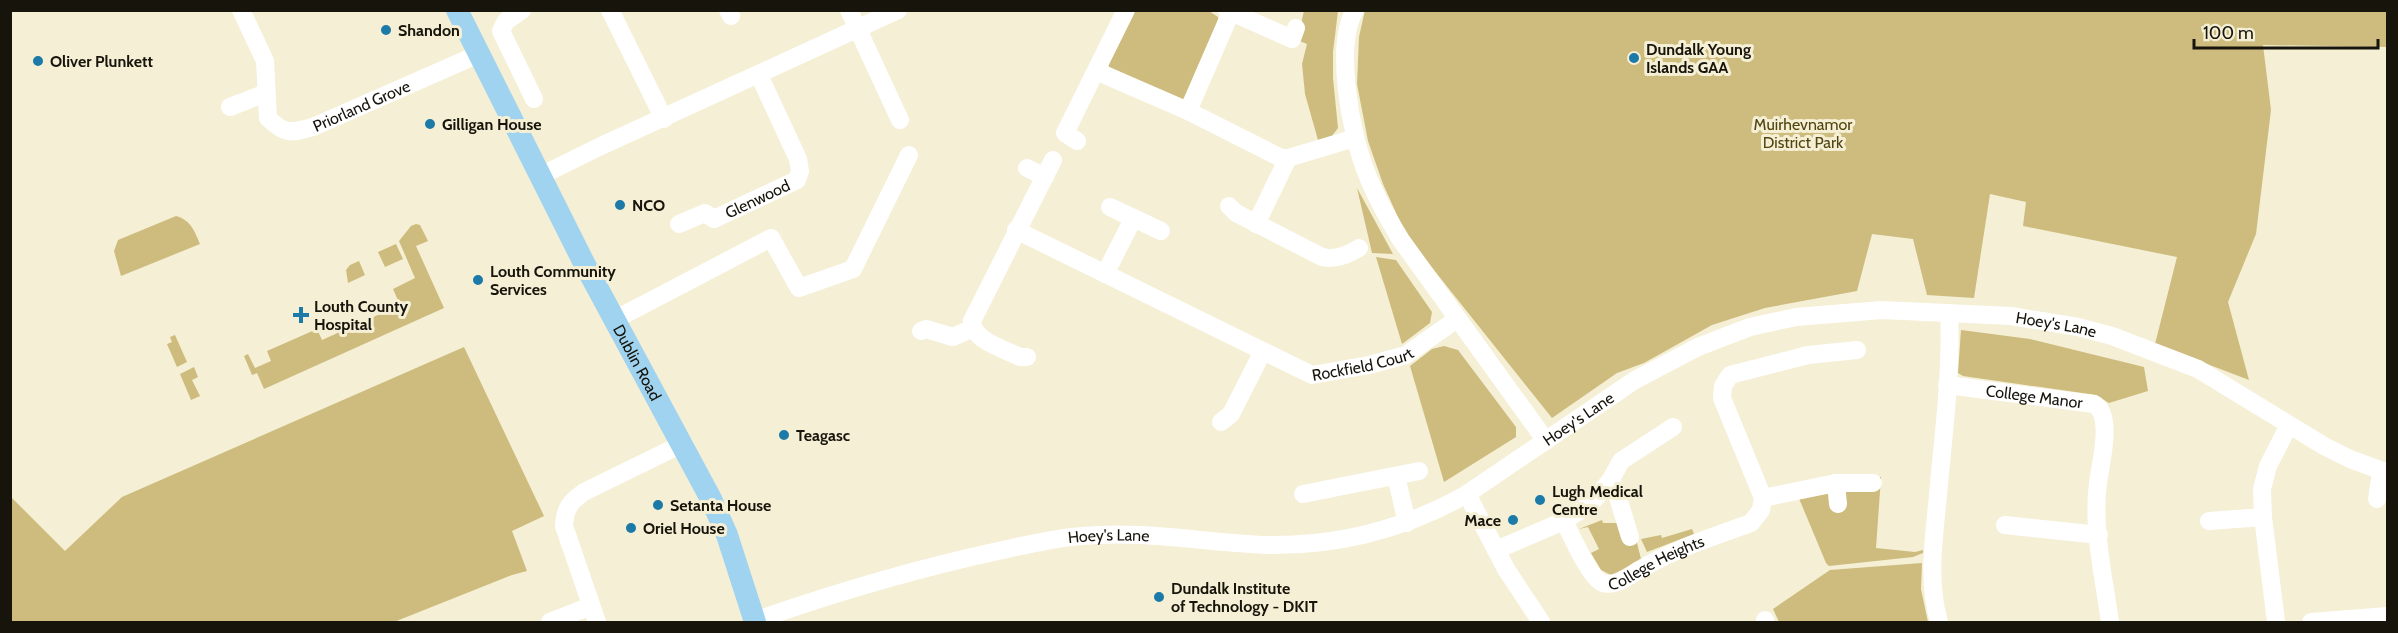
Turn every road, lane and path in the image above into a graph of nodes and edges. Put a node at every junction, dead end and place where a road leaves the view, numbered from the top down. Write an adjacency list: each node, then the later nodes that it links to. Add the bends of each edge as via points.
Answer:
1 (241, 10): 15 (street, Priorland Grove, via 265,61)
2 (457, 10): 12 (main road, Dublin Road)
3 (522, 10): 16 (street, via 506,21 501,31)
4 (610, 10): 19 (street)
5 (849, 10): 11 (street)
6 (898, 10): 11 (street)
7 (1126, 10): 13 (street)
8 (1355, 10): 21 (street, via 1345,50)
9 (1229, 11): 10 (street, via 1292,39); 18 (street)
10 (1296, 28)
11 (858, 29): 14 (street); 20 (street)
12 (479, 54): 15 (street, Priorland Grove, via 293,133 279,129 268,118); 27 (main road, Dublin Road)
13 (1096, 71): 18 (street); 22 (street, via 1065,133)
14 (759, 75): 19 (street); 32 (street, Glenwood, via 798,159 797,180 714,219 705,213)
15 (266, 93): 17 (street)
16 (534, 99)
17 (230, 107)
18 (1188, 111): 24 (street)
19 (664, 119): 27 (street)
20 (900, 120)
21 (1355, 138): 24 (street); 39 (street, via 1381,206)
22 (1077, 141)
23 (909, 155): 40 (street, via 853,269 799,288 771,238)
24 (1288, 158): 33 (street)
25 (1053, 160): 28 (street)
26 (1027, 168): 28 (street)
27 (540, 176): 40 (main road, Dublin Road)
28 (1045, 177): 34 (street)
29 (1229, 206): 33 (street)
30 (1110, 207): 31 (street)
31 (1133, 219): 35 (street); 37 (street)
32 (679, 224)
33 (1256, 224): 36 (street, via 1329,259)
34 (1016, 230): 37 (street, Rockfield Court); 41 (street, via 972,321)
35 (1161, 231)
36 (1359, 248)
37 (1106, 274): 44 (street, Rockfield Court)
38 (1949, 313): 46 (street); 48 (street, Hoey's Lane, via 2011,316 2112,336 2198,369); 50 (street, Hoey's Lane, via 1846,311 1750,327 1670,360)
39 (1457, 319): 44 (street, Rockfield Court, via 1406,355 1325,375 1312,375); 50 (street)
40 (614, 320): 51 (main road, Dublin Road)
41 (973, 328): 42 (street, via 953,337 926,328); 45 (street, via 979,336)
42 (921, 331)
43 (1857, 350): 60 (street, via 1758,366 1730,375 1723,386 1722,398)
44 (1263, 351): 47 (street, via 1231,414)
45 (1027, 357)
46 (1947, 385): 68 (street, College Manor, via 2100,407 2105,430 2097,490); 76 (street, via 1932,559 1933,602)
47 (1221, 422)
48 (2289, 425): 53 (street, Hoey's Lane, via 2350,459); 63 (street, via 2268,466 2262,489)
49 (1672, 427): 55 (street, via 1621,461)
50 (1546, 441): 59 (street, Hoey's Lane)
51 (682, 444): 71 (street, via 570,501 564,526); 74 (main road, Dublin Road, via 724,528)
52 (1419, 471): 54 (street)
53 (2385, 472): 61 (street, via 2379,479)
54 (1396, 476): 58 (street); 66 (street)
55 (1610, 481): 64 (street, via 1590,504); 69 (street, College Heights, via 1614,516)
56 (1836, 483): 57 (street); 60 (street); 62 (street)
57 (1873, 483)
58 (1304, 494)
59 (1467, 494): 66 (street, Hoey's Lane); 70 (street)
60 (1763, 498): 64 (street, College Heights, via 1761,510 1751,523 1650,563 1610,584 1595,577)
61 (2378, 499)
62 (1838, 504)
63 (2263, 517): 65 (street); 78 (street)
64 (1564, 521): 70 (street)
65 (2209, 521)
66 (1407, 523): 74 (street, Hoey's Lane, via 1359,537 1304,545 1132,535 1048,540 950,561 811,601)
67 (2004, 525): 68 (street)
68 (2099, 535): 77 (street, College Manor)
69 (1630, 537)
70 (1496, 550): 75 (street)
71 (594, 614): 73 (street)
72 (2388, 616): 79 (street)
73 (550, 622)
74 (755, 622)
75 (1541, 622)
76 (1939, 622)
77 (2110, 622)
78 (2276, 622)
79 (2311, 622)

